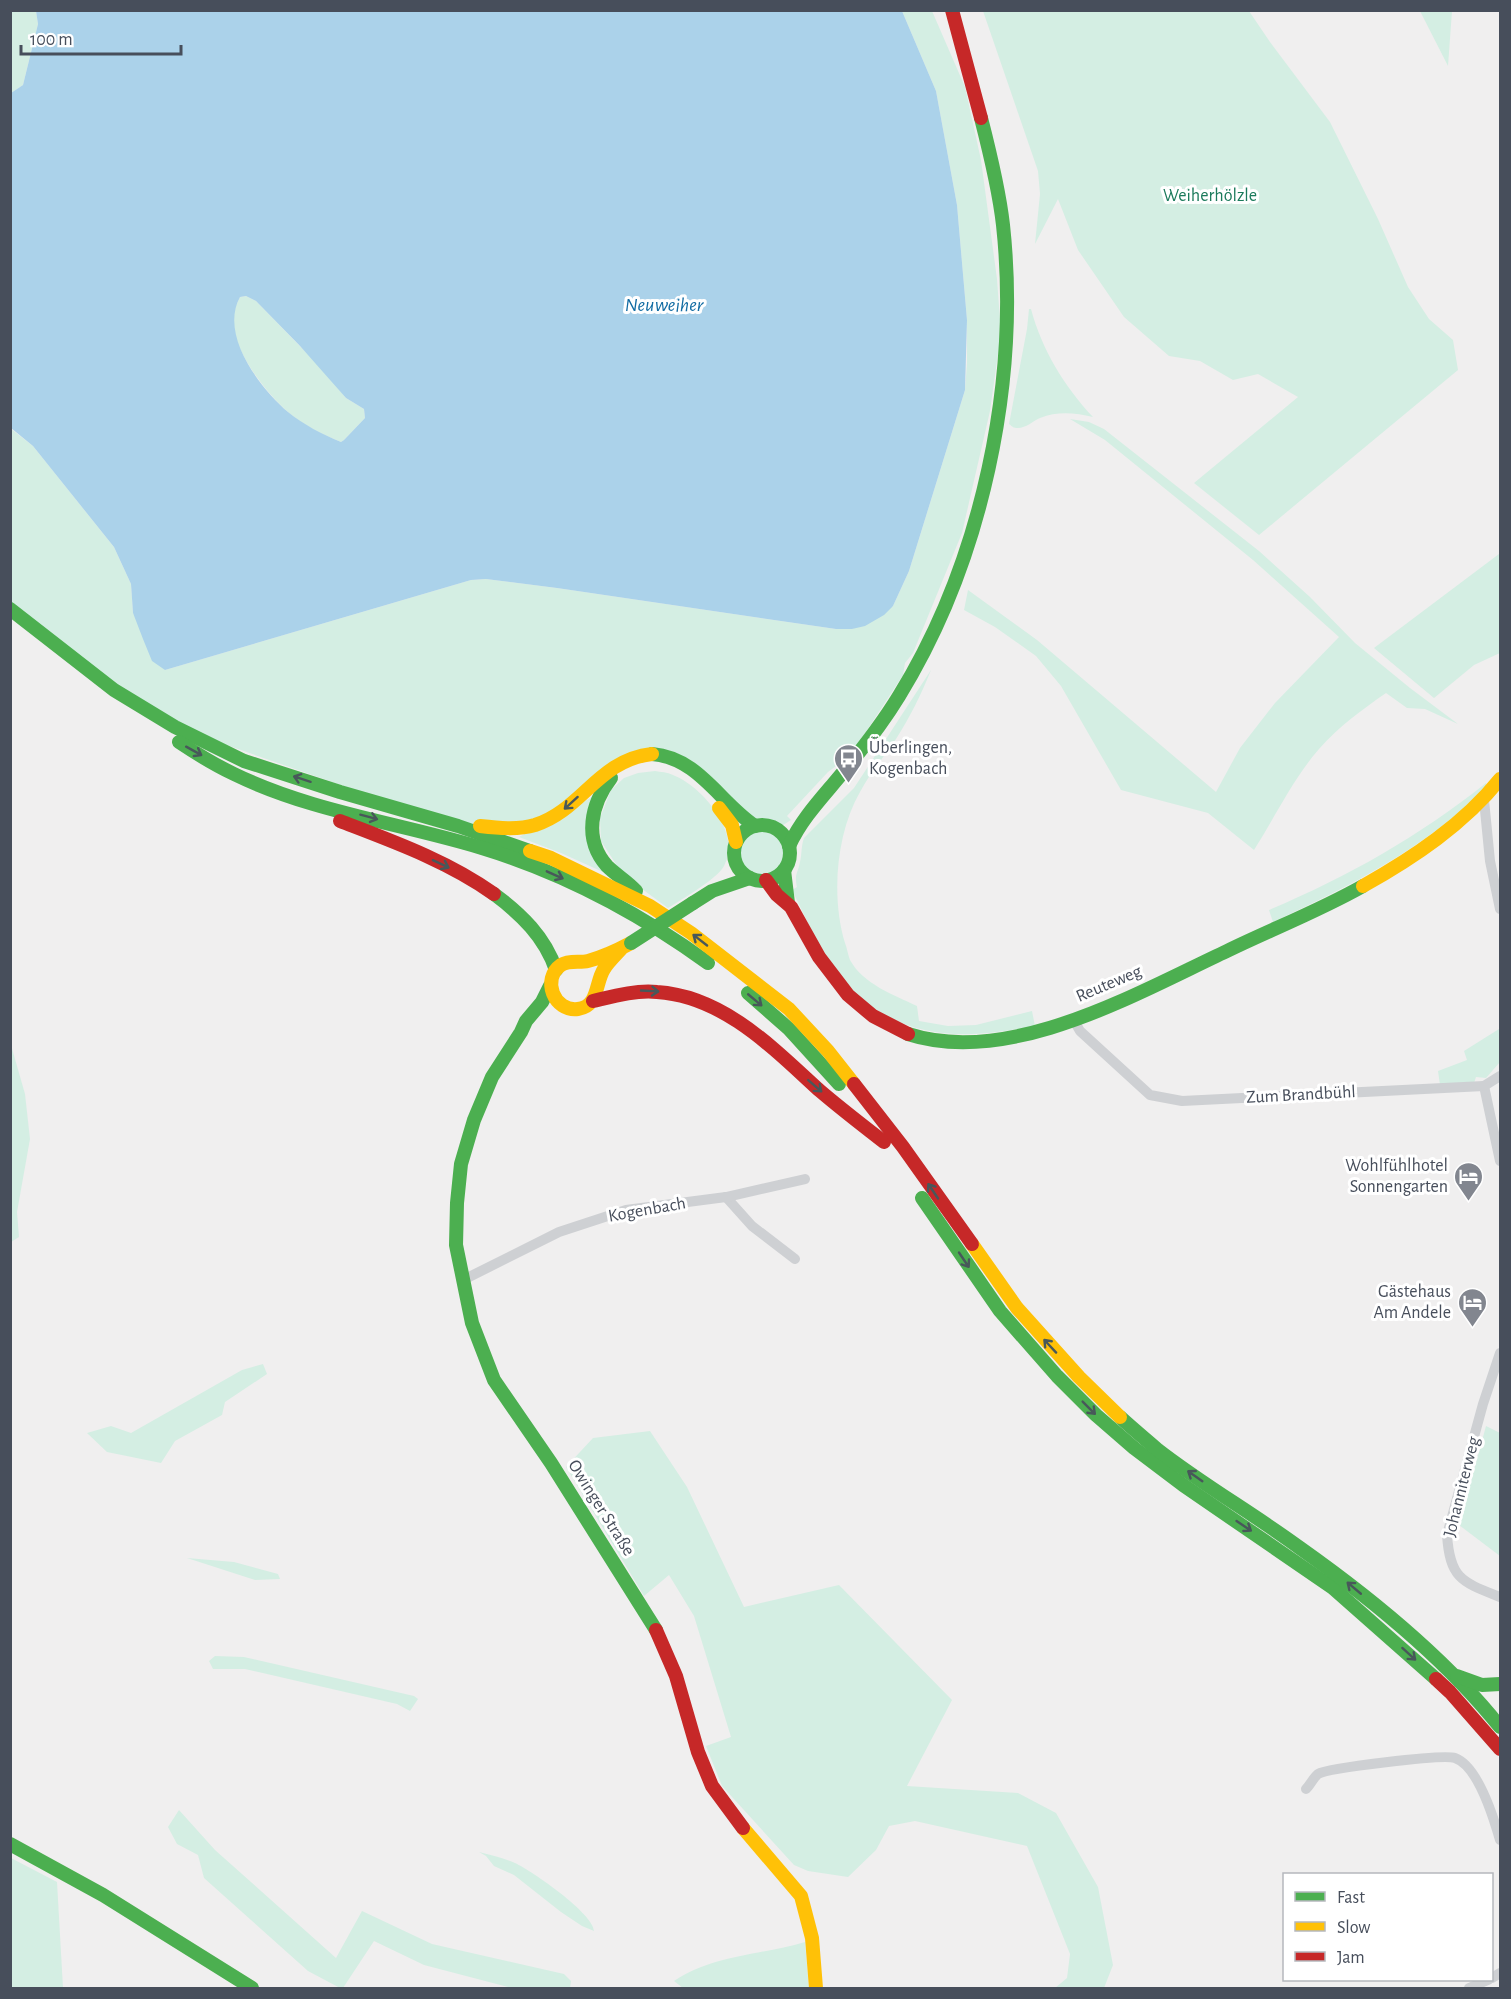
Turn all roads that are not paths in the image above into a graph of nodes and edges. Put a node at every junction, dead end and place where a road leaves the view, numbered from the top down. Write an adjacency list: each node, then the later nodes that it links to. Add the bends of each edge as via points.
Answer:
1 (952, 10): 7 (main road, via 1002,211 1006,343 995,428 972,532 932,638 875,732)
2 (10, 609): 3 (main road)
3 (114, 690): 5 (main road, one-way to 5, via 136,712 180,743 241,777); 8 (main road, one-way to 3, via 244,761 175,727)
4 (1500, 779): 6 (main road, Reuteweg)
5 (292, 797): 23 (main road, one-way to 23, via 479,884 531,926 550,953); 32 (main road, one-way to 32, via 484,849 552,874 627,909 693,951 789,1029 851,1098)
6 (1484, 800): 20 (street); 28 (main road, Reuteweg, via 1468,816 1363,886 1134,995)
7 (813, 807): 10 (main road); 12 (main road)
8 (458, 826): 9 (main road, one-way to 8, via 741,818 717,789 691,767 656,754 618,762 561,812 543,822 504,828); 19 (main road, via 551,858)
9 (755, 826): 10 (main road); 11 (main road)
10 (774, 828): 12 (main road)
11 (736, 842): 13 (main road); 19 (main road, via 732,825 684,773 651,763 619,771 604,786 594,805 592,835 604,862)
12 (789, 846): 14 (main road)
13 (737, 865): 15 (main road); 17 (main road)
14 (784, 870): 16 (main road); 18 (main road, Reuteweg)
15 (750, 878): 16 (main road); 17 (main road)
16 (766, 880): 18 (main road, Reuteweg)
17 (712, 891): 21 (main road, bridge)
18 (788, 903): 28 (main road, Reuteweg, via 840,989 871,1016 903,1032 938,1041 981,1041 1011,1037)
19 (650, 906): 40 (main road, one-way to 19, via 1348,1583 1158,1450 1114,1412 1017,1308 903,1147 828,1051 789,1009)
20 (1500, 909)
21 (627, 946): 22 (main road); 24 (main road, via 604,969)
22 (582, 962): 23 (main road, via 568,962); 24 (main road, via 593,969)
23 (556, 970): 25 (main road)
24 (599, 982): 26 (main road)
25 (550, 986): 27 (main road); 29 (main road, Owinger Straße)
26 (593, 1001): 27 (main road, via 575,1009); 32 (main road, one-way to 32, via 635,991 660,992 721,1010 753,1031)
27 (561, 1005): 29 (main road, Owinger Straße)
28 (1073, 1019): 31 (street, Zum Brandbühl, via 1080,1031 1150,1095 1182,1101)
29 (521, 1032): 37 (main road, Owinger Straße, via 481,1100 461,1164 456,1245)
30 (1500, 1076): 31 (street)
31 (1484, 1086): 33 (street)
32 (884, 1142): 43 (main road, one-way to 43, via 1000,1311 1096,1415 1183,1485 1334,1588 1450,1692)
33 (1500, 1161)
34 (805, 1179): 35 (street, Kogenbach)
35 (726, 1197): 36 (street, via 752,1226); 37 (street, Kogenbach, via 626,1210 559,1232)
36 (795, 1259)
37 (463, 1280): 50 (main road, Owinger Straße, via 472,1323 494,1380 653,1624 676,1676 712,1786 801,1896 812,1938)
38 (1500, 1353): 39 (street, Johanniterweg, via 1447,1535 1448,1555 1456,1572 1469,1585)
39 (1500, 1597)
40 (1451, 1674): 41 (main road, via 1482,1685); 42 (main road)
41 (1500, 1684)
42 (1500, 1727)
43 (1500, 1749)
44 (1306, 1789): 45 (street, via 1318,1774 1422,1758 1455,1758 1468,1769)
45 (1496, 1812): 46 (street)
46 (1500, 1840)
47 (10, 1844): 49 (main road, via 107,1897)
48 (1486, 1981): 51 (street)
49 (252, 1989)
50 (816, 1989)
51 (1469, 1989)

